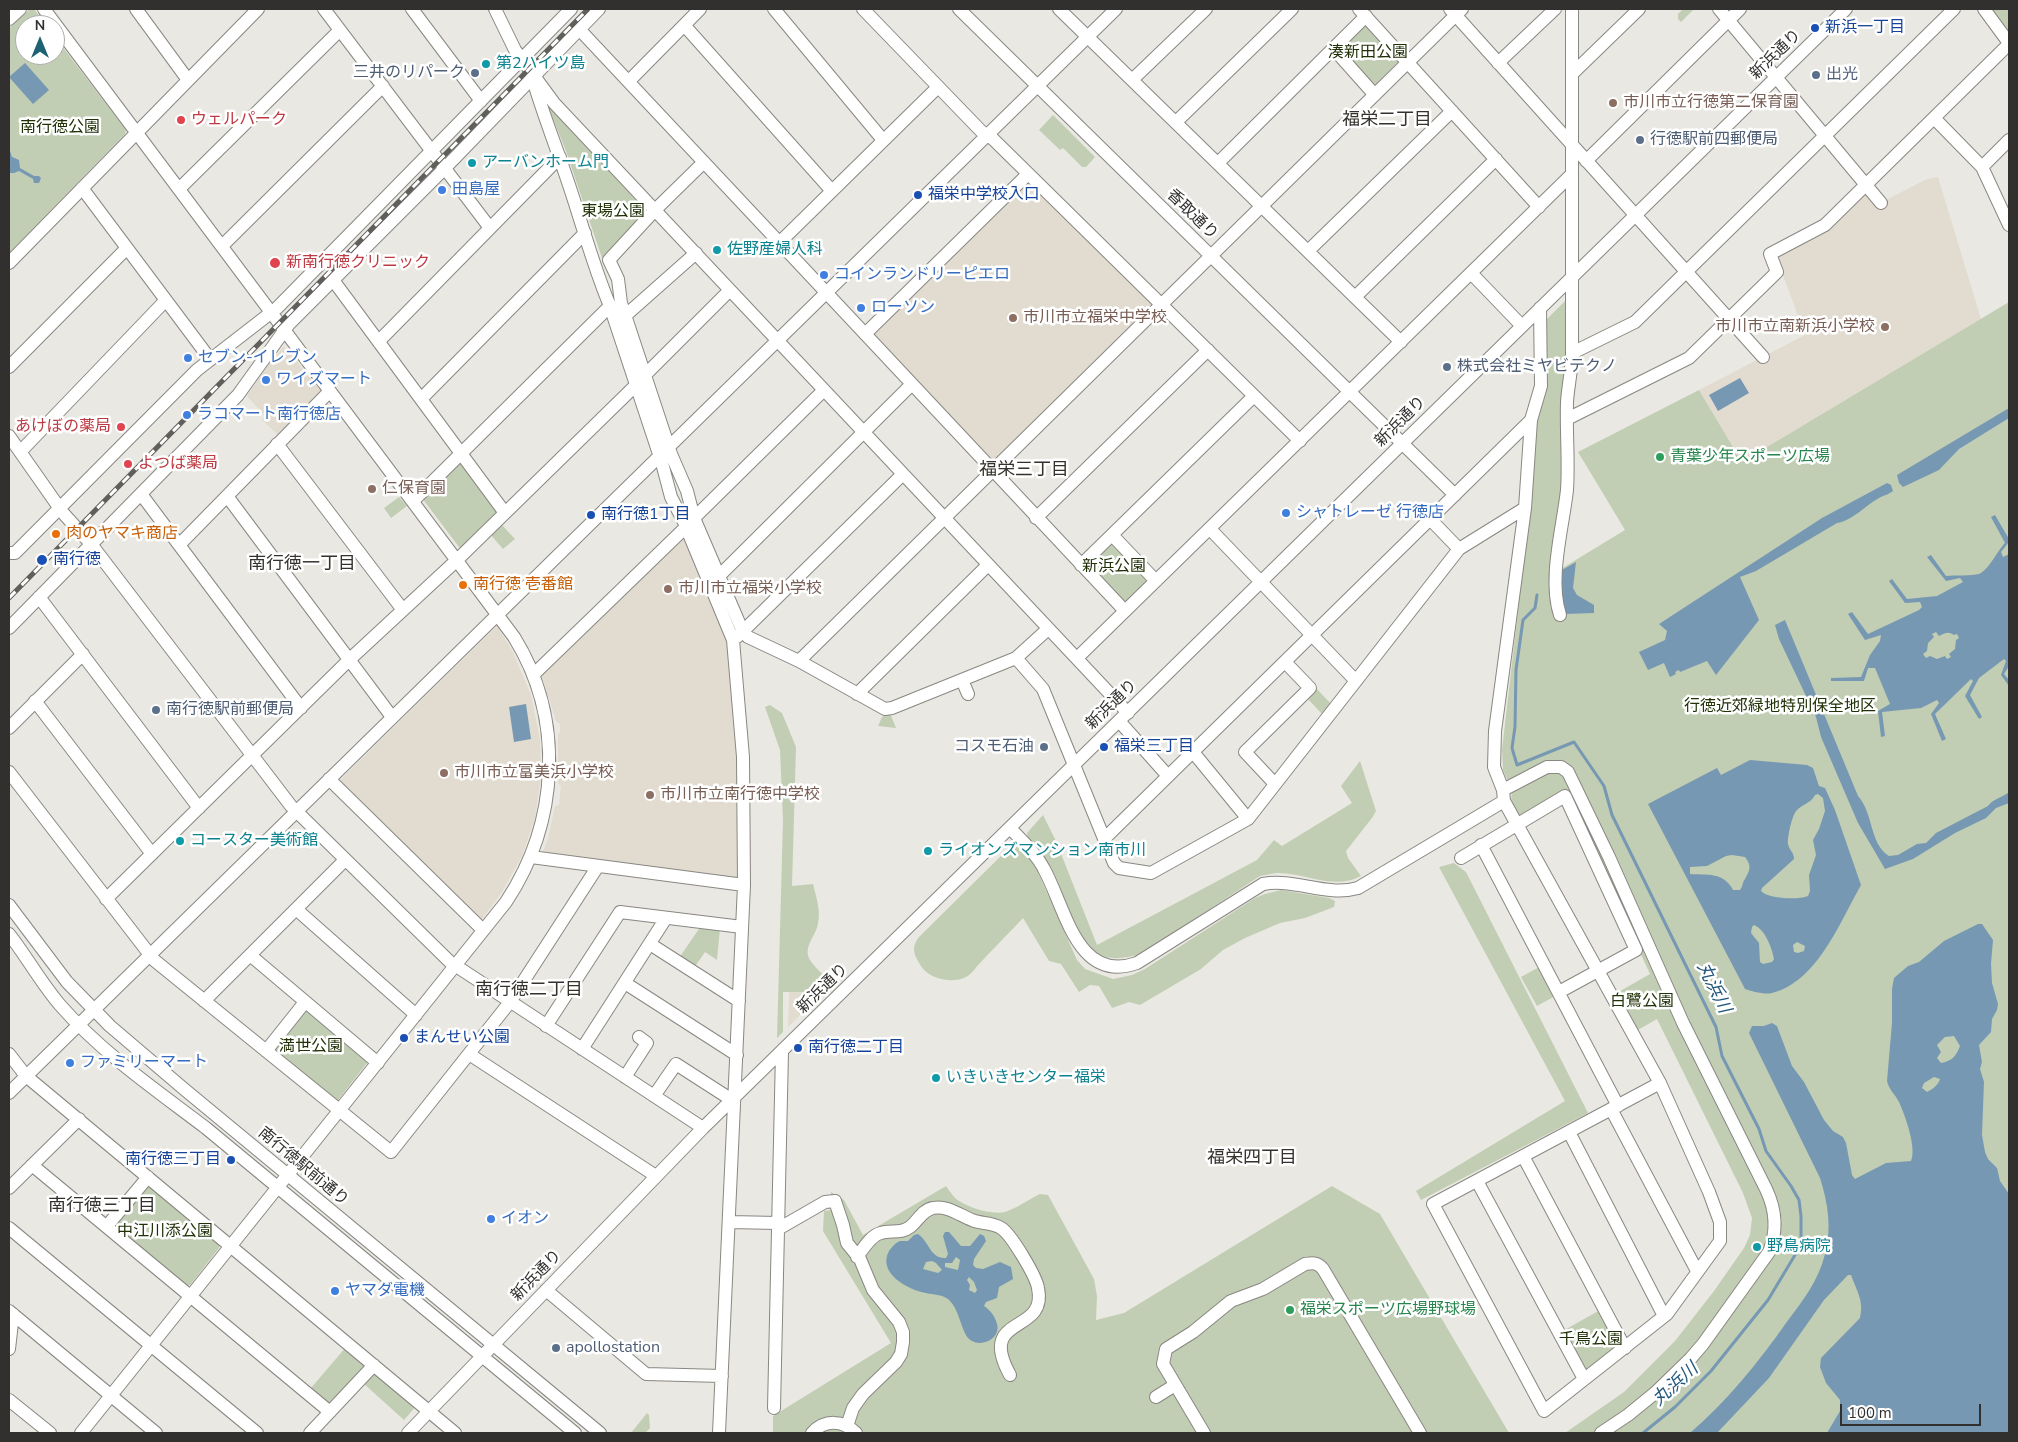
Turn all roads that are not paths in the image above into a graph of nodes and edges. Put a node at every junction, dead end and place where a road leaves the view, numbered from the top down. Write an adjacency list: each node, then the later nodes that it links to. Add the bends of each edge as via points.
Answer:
1 (20, 9): 28 (street)
2 (44, 9): 53 (street)
3 (258, 9): 42 (street)
4 (324, 9): 32 (street)
5 (412, 9): 49 (street)
6 (495, 9): 36 (street)
7 (570, 9): 36 (street)
8 (599, 9): 31 (street)
9 (700, 9): 30 (street)
10 (774, 9): 56 (street)
11 (862, 9): 47 (street)
12 (959, 9): 46 (street, 香取通り)
13 (1059, 9): 33 (street)
14 (1116, 9): 33 (street)
15 (1206, 9): 43 (street)
16 (1292, 9): 52 (street)
17 (1554, 9): 38 (street)
18 (1572, 9): 39 (street)
19 (1639, 9): 39 (street)
20 (1718, 9): 29 (street)
21 (1740, 9): 29 (street)
22 (1846, 9): 41 (street, 新浜通り)
23 (1954, 9): 55 (street)
24 (1984, 9): 34 (street)
25 (140, 10): 42 (street)
26 (1456, 11): 37 (street); 38 (street)
27 (1362, 12): 35 (street); 37 (street)
28 (9, 19)
29 (1728, 20): 41 (street); 62 (street)
30 (684, 25): 44 (street); 72 (street)
31 (579, 29): 40 (street); 44 (street)
32 (340, 30): 45 (street); 71 (street)
33 (1088, 36): 43 (street); 46 (street)
34 (2009, 44): 51 (street)
35 (1333, 48): 48 (street); 64 (street)
36 (521, 60): 40 (street); 49 (street)
37 (1407, 62): 48 (street); 50 (street)
38 (1498, 63): 58 (street)
39 (1572, 74): 58 (street)
40 (532, 76): 60 (street); 66 (street); 77 (street)
41 (1776, 78): 55 (street); 78 (street, 新浜通り)
42 (188, 80): 53 (street)
43 (1132, 80): 52 (street)
44 (629, 81): 63 (street)
45 (383, 86): 59 (street); 83 (street)
46 (1037, 86): 54 (street); 87 (street, 香取通り)
47 (938, 87): 54 (street); 56 (street)
48 (1374, 94): 74 (street)
49 (481, 101): 59 (street)
50 (1452, 111): 61 (street); 85 (street)
51 (1935, 119): 65 (street); 69 (street)
52 (1176, 122): 64 (street)
53 (137, 132): 70 (street); 71 (street)
54 (987, 135): 67 (street); 94 (street)
55 (1825, 135): 69 (street); 89 (street)
56 (883, 140): 72 (street)
57 (2009, 140): 65 (street)
58 (1571, 144): 62 (street); 68 (street)
59 (432, 152): 66 (street); 100 (street)
60 (560, 157): 80 (street); 81 (street)
61 (1496, 159): 75 (street); 95 (street)
62 (1586, 161): 78 (street)
63 (704, 162): 77 (street); 82 (street)
64 (1218, 164): 74 (street)
65 (1982, 167): 76 (street)
66 (444, 169): 80 (street); 92 (street)
67 (1028, 174): 97 (street); 105 (street)
68 (1571, 174): 75 (street); 91 (street)
69 (1866, 186): 73 (street); 102 (street, via 1825,225 1770,254 1776,272)
70 (82, 188): 84 (street); 88 (street)
71 (179, 189): 83 (street)
72 (832, 191): 82 (street)
73 (1882, 203)
74 (1261, 206): 85 (street); 87 (street)
75 (1539, 206): 90 (street)
76 (2006, 207): 79 (street)
77 (655, 210): 86 (street); 101 (street, via 609,260 618,279)
78 (1636, 215): 89 (street); 91 (street, 新浜通り)
79 (2009, 225)
80 (490, 228): 107 (street)
81 (585, 233): 98 (street); 121 (street)
82 (780, 243): 94 (street)
83 (222, 246): 100 (street)
84 (127, 248): 96 (street); 113 (street)
85 (1308, 252): 95 (street)
86 (696, 253): 93 (street); 101 (street)
87 (1211, 256): 97 (street); 119 (street, 香取通り)
88 (9, 262)
89 (1687, 271): 102 (street); 110 (street, via 1635,322)
90 (1471, 273): 103 (street); 108 (street)
91 (1572, 278): 99 (street, 新浜通り); 110 (street)
92 (333, 280): 104 (street); 107 (street)
93 (730, 290): 106 (street); 114 (street)
94 (826, 292): 105 (street); 106 (street)
95 (1355, 297): 108 (street)
96 (166, 300): 112 (street); 130 (street)
97 (1161, 304): 109 (street); 133 (street)
98 (610, 306): 116 (street); 131 (street)
99 (1540, 308): 103 (street, 新浜通り); 123 (street, via 1541,386)
100 (271, 312): 104 (street); 112 (street)
101 (626, 315): 114 (street)
102 (1730, 318): 111 (street); 122 (street, via 1689,358)
103 (1522, 326): 128 (street, 新浜通り)
104 (284, 330): 118 (street); 135 (street, via 238,395)
105 (865, 334): 115 (street)
106 (777, 340): 117 (street); 129 (street)
107 (379, 341): 121 (street)
108 (1401, 342): 119 (street)
109 (1208, 350): 120 (street); 143 (street)
110 (1572, 353): 122 (street)
111 (1763, 357)
112 (210, 360): 140 (street)
113 (9, 367)
114 (645, 375): 129 (street)
115 (912, 384): 124 (street); 133 (street)
116 (636, 385): 132 (street); 141 (street)
117 (824, 390): 124 (street); 145 (street)
118 (330, 391): 127 (street); 138 (street)
119 (1349, 392): 126 (street); 128 (street, 香取通り)
120 (1254, 396): 126 (street); 147 (street)
121 (421, 399): 131 (street)
122 (1567, 419): 162 (street, via 1567,490 1556,595)
123 (1531, 420): 136 (street); 139 (street)
124 (864, 432): 134 (street); 155 (street)
125 (9, 436): 130 (street)
126 (1300, 441): 146 (street)
127 (278, 444): 137 (street); 159 (street)
128 (1402, 444): 136 (street, 香取通り); 157 (street, 新浜通り)
129 (669, 446): 132 (street); 145 (street, via 687,491)
130 (21, 451): 140 (street)
131 (461, 454): 138 (street); 141 (street)
132 (659, 456): 145 (street, via 668,490); 161 (street)
133 (992, 470): 142 (street); 143 (street)
134 (903, 474): 142 (street); 166 (street)
135 (141, 494): 148 (street); 149 (street)
136 (1455, 495): 144 (street)
137 (227, 496): 149 (street); 170 (street)
138 (413, 501): 152 (street)
139 (1525, 508): 150 (street); 190 (street, via 1495,731 1494,767)
140 (60, 509): 148 (street); 151 (street, via 14,553)
141 (505, 513): 152 (street)
142 (944, 518): 153 (street); 171 (street)
143 (1036, 518): 154 (street)
144 (1430, 519): 150 (street); 165 (street)
145 (690, 523): 155 (street); 166 (street); 173 (street)
146 (1210, 529): 156 (street); 157 (street)
147 (1112, 535): 154 (street); 156 (street)
148 (91, 544): 158 (street); 184 (street)
149 (180, 544): 179 (street)
150 (1459, 548): 175 (street)
151 (9, 553)
152 (457, 560): 159 (street); 161 (street)
153 (988, 565): 164 (street); 176 (street)
154 (1081, 565): 160 (street)
155 (719, 576): 166 (street)
156 (1156, 580): 160 (street)
157 (1261, 582): 165 (street); 181 (street, 新浜通り)
158 (40, 597): 163 (street); 167 (street)
159 (403, 610): 170 (street)
160 (1125, 611): 169 (street)
161 (498, 614): 173 (street, via 519,644); 180 (street)
162 (1560, 615)
163 (9, 628)
164 (1048, 629): 168 (street); 169 (street)
165 (1312, 635): 172 (street); 175 (street)
166 (738, 636): 171 (street, via 748,637); 203 (street)
167 (82, 654): 178 (street); 191 (street)
168 (1016, 658): 174 (street); 185 (street, via 1043,690)
169 (1076, 658): 181 (street)
170 (349, 660): 179 (street); 180 (street)
171 (799, 661): 176 (street)
172 (1285, 662): 183 (street); 189 (street, via 1310,688 1245,752)
173 (533, 675): 199 (street, via 545,713 549,764 546,808)
174 (962, 680): 176 (street, via 889,709 882,709); 177 (street)
175 (1356, 682): 189 (street)
176 (857, 694)
177 (968, 694)
178 (35, 701): 182 (street); 198 (street)
179 (301, 708): 184 (street)
180 (392, 717): 188 (street)
181 (1123, 717): 185 (street, 新浜通り); 187 (street)
182 (9, 728)
183 (1192, 752): 187 (street); 193 (street)
184 (253, 755): 191 (street); 192 (street)
185 (1074, 766): 195 (street, 新浜通り); 196 (street)
186 (9, 772): 204 (street)
187 (1168, 776): 196 (street)
188 (329, 779): 192 (street); 209 (street)
189 (1275, 784): 193 (street)
190 (1503, 796): 194 (street); 195 (street, via 1358,888 1333,891 1283,882 1263,884 1137,963 1114,968 1103,966 1081,948 1043,867); 294 (street, via 1547,767 1554,765 1568,772 1683,1023 1766,1189 1774,1213 1769,1252 1703,1344 1655,1393)
191 (199, 808): 198 (street)
192 (296, 811): 201 (street); 212 (street)
193 (1248, 819): 196 (street, via 1151,873 1119,868 1114,864)
194 (1516, 824): 197 (street); 215 (street); 215 (street, via 1564,796 1636,950)
195 (1010, 828): 229 (street, 新浜通り)
196 (1104, 839)
197 (1481, 845): 200 (street); 217 (street)
198 (152, 854): 204 (street)
199 (530, 857): 202 (street); 209 (street, via 512,892)
200 (1461, 858)
201 (345, 860): 206 (street); 214 (street)
202 (598, 866): 203 (street); 221 (street)
203 (744, 885): 208 (street)
204 (106, 899): 212 (street)
205 (9, 905): 222 (street, 南行徳駅前通り, via 67,982)
206 (296, 909): 213 (street); 223 (street)
207 (666, 918): 208 (street); 211 (street); 225 (street, via 620,912)
208 (742, 927): 219 (street)
209 (483, 930): 214 (street)
210 (9, 934): 224 (street, 南行徳駅前通り, via 49,992)
211 (650, 944): 216 (street); 219 (street)
212 (149, 955): 218 (street); 222 (street)
213 (250, 955): 218 (street); 220 (street)
214 (455, 966): 221 (street); 223 (street)
215 (1598, 971): 217 (street); 236 (street)
216 (625, 983): 227 (street); 232 (street)
217 (1559, 992): 240 (street)
218 (204, 1001): 228 (street)
219 (739, 1001): 232 (street)
220 (305, 1002): 228 (street); 233 (street)
221 (510, 1002): 225 (street); 231 (street)
222 (93, 1010): 224 (street); 247 (street, 南行徳駅前通り)
223 (416, 1015): 233 (street)
224 (78, 1024): 234 (street); 251 (street, 南行徳駅前通り)
225 (546, 1026): 227 (street)
226 (639, 1037): 235 (street, via 647,1043)
227 (582, 1049): 235 (street)
228 (266, 1051): 241 (street)
229 (782, 1052): 239 (street, 新浜通り); 255 (street)
230 (9, 1054): 234 (street)
231 (469, 1054): 241 (street, via 391,1152); 248 (street)
232 (737, 1055): 239 (street)
233 (378, 1063): 241 (street)
234 (26, 1076): 237 (street); 242 (street)
235 (625, 1077): 238 (street)
236 (1660, 1084): 240 (street); 259 (street, via 1720,1222 1720,1241)
237 (9, 1093)
238 (654, 1096): 239 (street, via 676,1064); 243 (street)
239 (734, 1098): 243 (street, 新浜通り); 253 (street)
240 (1614, 1108): 244 (street); 259 (street)
241 (340, 1110): 247 (street)
242 (78, 1119): 246 (street); 249 (street)
243 (703, 1128): 248 (street, 新浜通り)
244 (1569, 1132): 245 (street); 263 (street)
245 (1523, 1156): 250 (street); 266 (street)
246 (32, 1165): 252 (street); 254 (street)
247 (288, 1175): 251 (street); 264 (street, 南行徳駅前通り)
248 (656, 1176): 260 (street, 新浜通り)
249 (148, 1177): 254 (street); 257 (street)
250 (1477, 1180): 272 (street); 272 (street, via 1433,1204 1544,1411)
251 (278, 1187): 257 (street); 268 (street, 南行徳駅前通り)
252 (9, 1188)
253 (729, 1222): 255 (street); 271 (street)
254 (107, 1226): 261 (street)
255 (778, 1226): 258 (street, via 825,1202 835,1201 847,1243); 277 (street)
256 (9, 1228): 265 (street)
257 (231, 1246): 261 (street); 269 (street)
258 (857, 1257): 270 (street, via 876,1235 904,1230 932,1208 948,1208 974,1221 1001,1228 1033,1274 1039,1290 1036,1309 1031,1317 1014,1326 1002,1339 1000,1353); 280 (street, via 873,1290 899,1322 904,1342 896,1362 853,1408)
259 (1697, 1271): 263 (street)
260 (546, 1290): 264 (street, 新浜通り); 271 (street, via 646,1374)
261 (191, 1296): 265 (street); 278 (street)
262 (11, 1312): 267 (street); 274 (street)
263 (1664, 1316): 266 (street)
264 (493, 1345): 268 (street, 新浜通り); 289 (street, 南行徳駅前通り)
265 (151, 1346): 274 (street); 284 (street)
266 (1625, 1348): 272 (street)
267 (9, 1349)
268 (482, 1356): 279 (street, 新浜通り); 288 (street, 南行徳駅前通り)
269 (374, 1365): 278 (street); 279 (street)
270 (1010, 1375)
271 (722, 1376): 290 (street)
272 (1584, 1380)
273 (1176, 1385): 275 (street); 292 (street); 293 (street, via 1163,1364 1166,1349 1231,1301 1264,1289 1305,1264 1319,1264)
274 (111, 1395): 282 (street); 283 (street)
275 (1156, 1397)
276 (9, 1400): 281 (street)
277 (774, 1408)
278 (330, 1412): 285 (street)
279 (429, 1412): 286 (street, 新浜通り); 287 (street)
280 (852, 1429): 291 (street, via 830,1422)
281 (50, 1433)
282 (81, 1433)
283 (156, 1433)
284 (257, 1433)
285 (310, 1433)
286 (408, 1433)
287 (456, 1433)
288 (575, 1433)
289 (600, 1433)
290 (719, 1433)
291 (812, 1433)
292 (1204, 1433)
293 (1420, 1433)
294 (1601, 1433)

